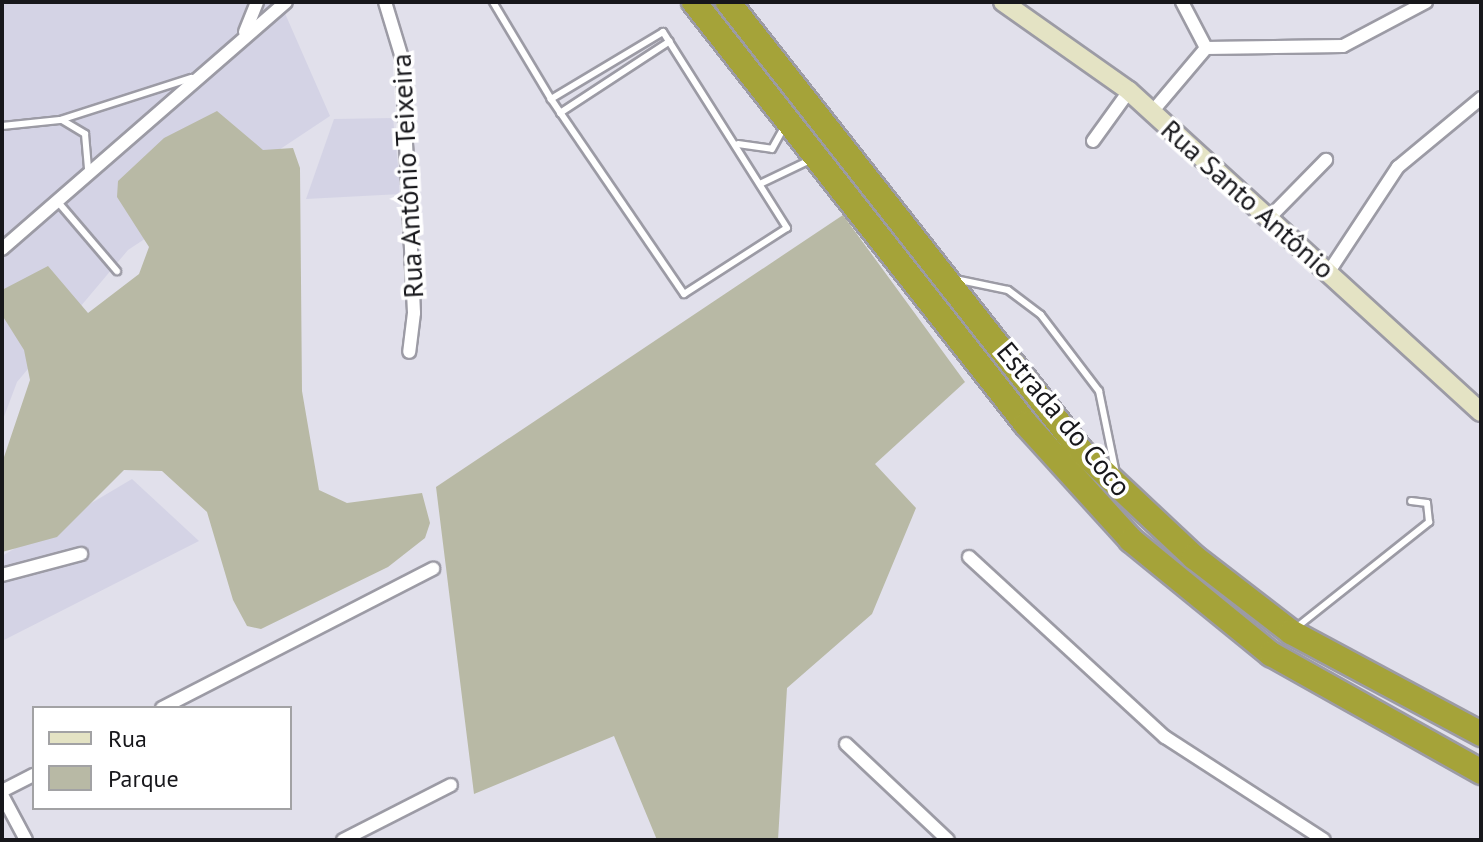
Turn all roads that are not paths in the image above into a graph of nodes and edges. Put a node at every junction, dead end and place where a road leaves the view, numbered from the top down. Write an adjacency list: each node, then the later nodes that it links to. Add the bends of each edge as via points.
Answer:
1 (257, 2): 12 (street)
2 (286, 2): 12 (street)
3 (385, 2): 42 (street, Rua Antônio Teixeira, via 402,58 415,327)
4 (493, 2): 24 (lane)
5 (694, 2): 28 (highway, Estrada do Coco)
6 (728, 2): 41 (highway, Estrada do Coco)
7 (1003, 2): 21 (street, Rua Santo Antônio)
8 (1182, 2): 15 (street)
9 (1394, 2): 11 (street)
10 (1426, 2): 11 (street)
11 (1403, 16): 15 (street, via 1343,46)
12 (243, 36): 18 (street)
13 (670, 41): 14 (lane, via 660,31); 16 (lane); 31 (lane)
14 (634, 47): 16 (lane); 17 (lane)
15 (1206, 48): 25 (street)
16 (642, 59): 19 (lane)
17 (608, 63): 19 (lane); 20 (lane)
18 (203, 73): 27 (lane); 34 (street)
19 (616, 76): 22 (lane)
20 (582, 79): 22 (lane); 24 (lane)
21 (1129, 91): 25 (street, Rua Santo Antônio); 30 (street)
22 (591, 93): 26 (lane)
23 (1481, 98): 40 (street, via 1398,167)
24 (551, 99): 26 (lane)
25 (1152, 112): 37 (street, Rua Santo Antônio)
26 (560, 113): 35 (lane, via 684,294 787,228)
27 (60, 120): 29 (lane); 34 (lane, via 79,127 92,147)
28 (787, 120): 31 (lane, via 772,149); 33 (highway, Estrada do Coco)
29 (2, 126)
30 (1093, 141)
31 (737, 144): 35 (lane)
32 (1326, 160): 37 (street)
33 (818, 161): 35 (lane, via 797,162); 54 (highway, Estrada do Coco, via 1062,469 1131,540 1271,654)
34 (80, 182): 36 (street)
35 (762, 183)
36 (58, 202): 38 (street); 39 (lane)
37 (1268, 219): 40 (street, Rua Santo Antônio)
38 (2, 249)
39 (117, 271)
40 (1328, 273): 43 (street, Rua Santo Antônio)
41 (940, 276): 44 (highway, Estrada do Coco, via 1045,410); 44 (lane, via 1008,290 1041,315 1099,391)
42 (409, 352)
43 (1481, 412)
44 (1117, 485): 50 (highway, Estrada do Coco)
45 (1411, 501): 50 (lane, via 1427,503 1429,522)
46 (81, 554): 49 (street)
47 (969, 557): 61 (street, via 1153,727)
48 (433, 569): 51 (street)
49 (2, 575)
50 (1291, 632): 52 (highway, Estrada do Coco)
51 (166, 706)
52 (1481, 734)
53 (846, 744): 60 (street)
54 (1481, 772)
55 (32, 776): 57 (street)
56 (451, 785): 59 (street)
57 (2, 793): 58 (street)
58 (26, 840)
59 (343, 840)
60 (948, 840)
61 (1324, 840)

